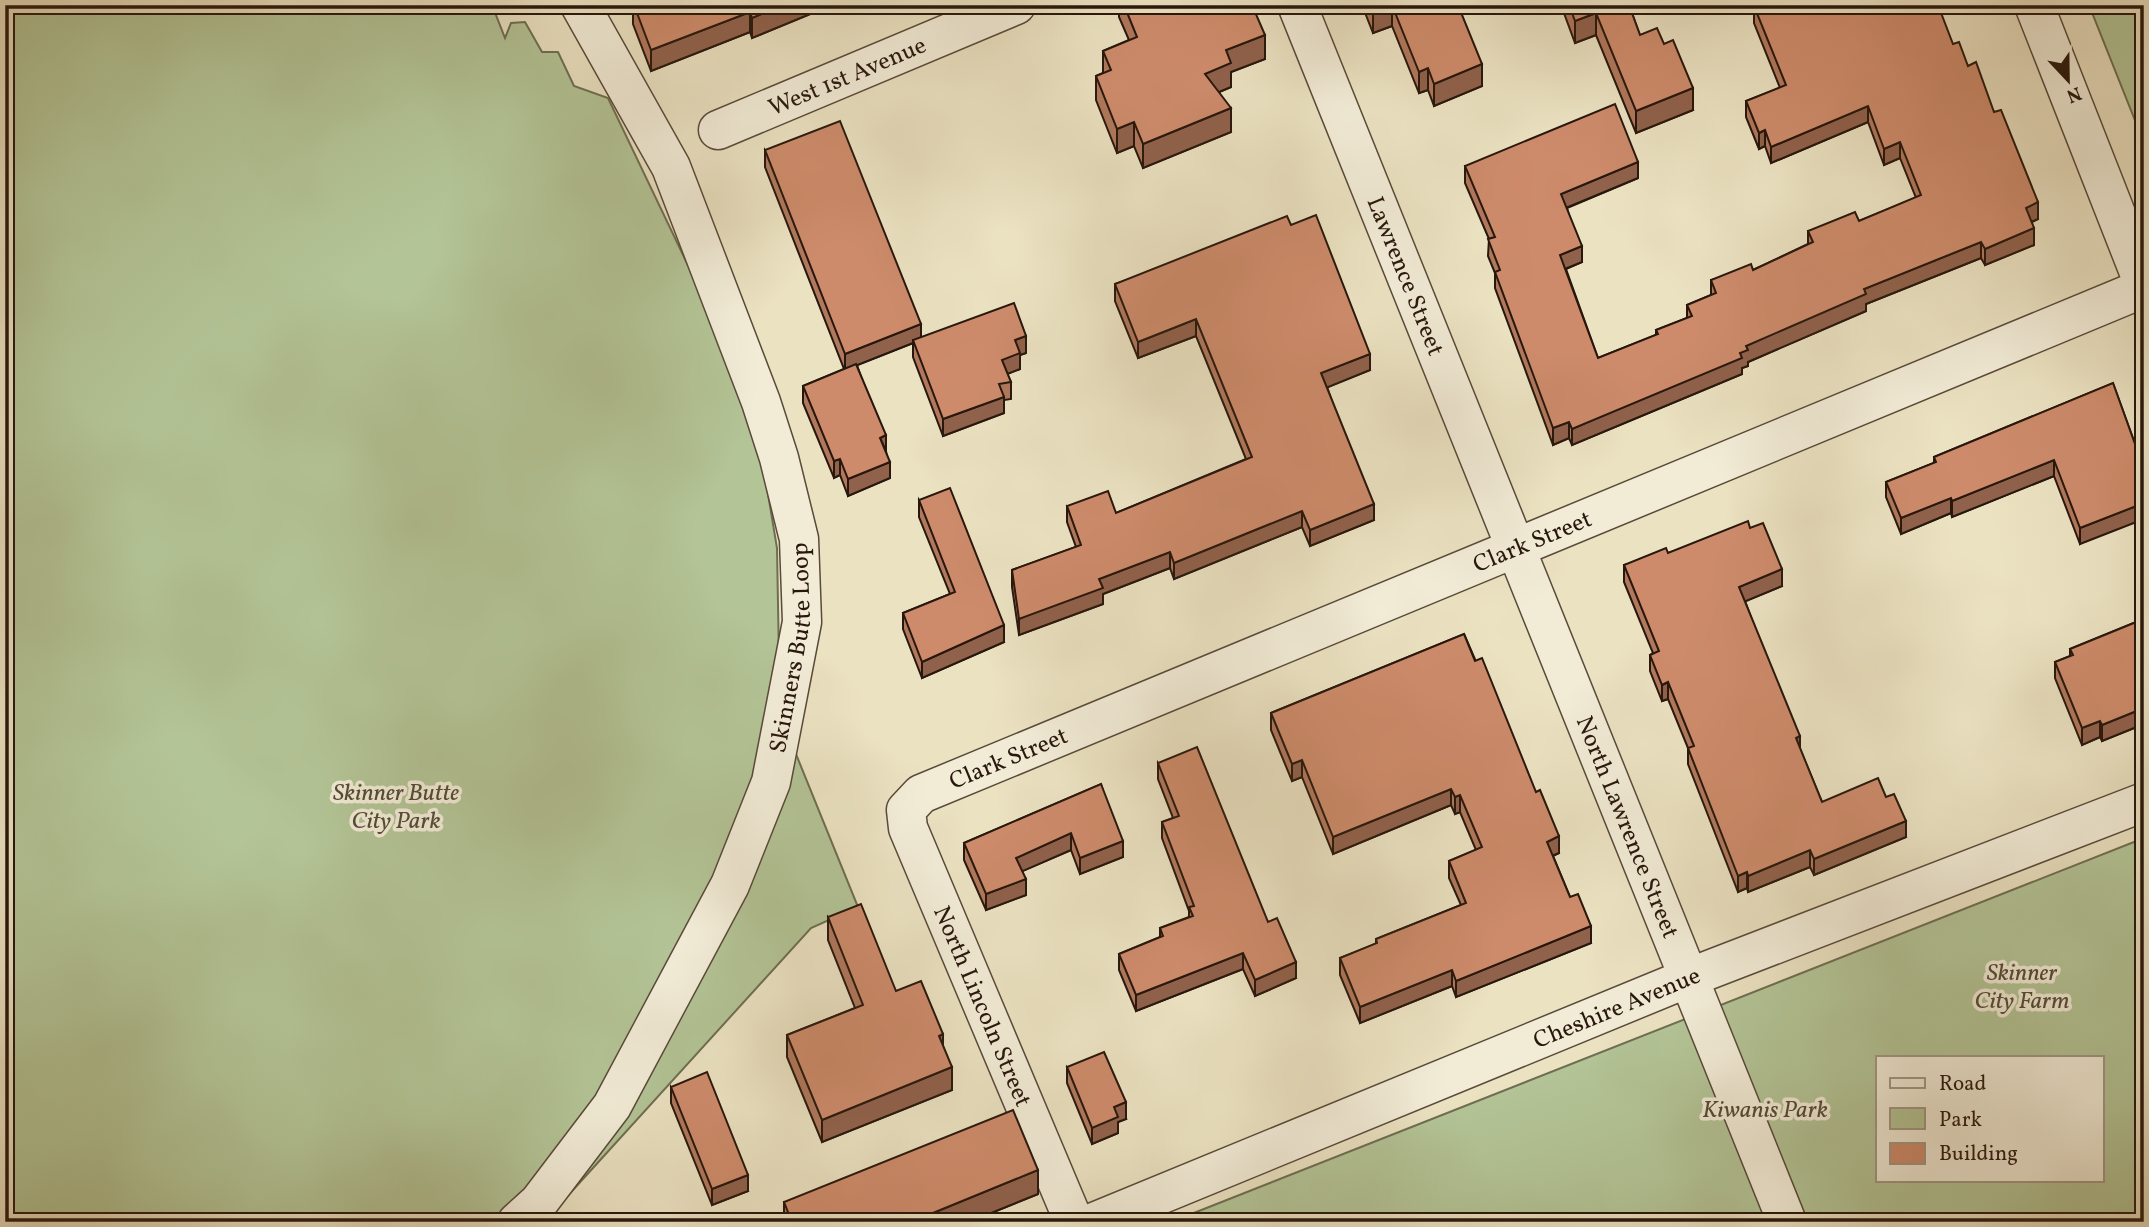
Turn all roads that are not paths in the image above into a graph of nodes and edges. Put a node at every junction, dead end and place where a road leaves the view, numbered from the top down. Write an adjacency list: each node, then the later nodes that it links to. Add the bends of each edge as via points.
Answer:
1 (580, 5): 11 (street, Skinners Butte Loop, via 671,167 761,402 799,540 802,622 771,782 730,885 612,1106 539,1202)
2 (1016, 5): 5 (street, West 1st Avenue)
3 (1297, 5): 7 (street, Lawrence Street)
4 (2034, 5): 6 (street)
5 (718, 130)
6 (2144, 286): 7 (street, Clark Street)
7 (1514, 549): 8 (street, Clark Street); 10 (street, North Lawrence Street)
8 (921, 794): 12 (street, North Lincoln Street, via 906,810 908,828)
9 (2144, 802): 10 (street, Cheshire Avenue)
10 (1688, 978): 13 (street, Cheshire Avenue); 14 (street, North Lawrence Street)
11 (517, 1222)
12 (1074, 1222)
13 (1094, 1222)
14 (1787, 1222)

